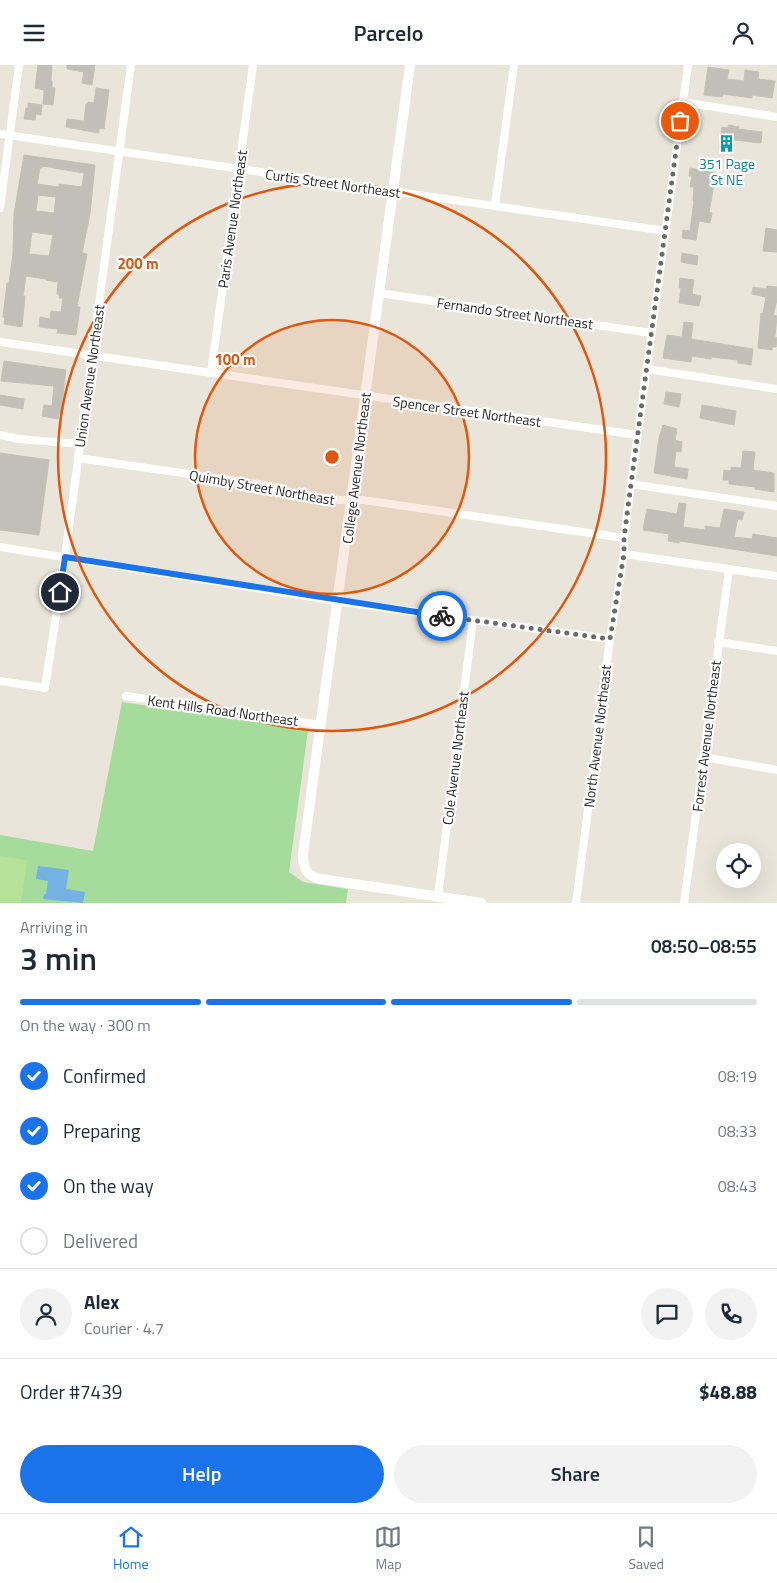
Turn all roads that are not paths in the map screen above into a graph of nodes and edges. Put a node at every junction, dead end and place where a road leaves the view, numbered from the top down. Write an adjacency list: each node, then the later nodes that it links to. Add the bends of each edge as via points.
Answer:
1 (20, 65): 10 (street)
2 (131, 65): 11 (street, Union Avenue Northeast)
3 (253, 65): 12 (street, Paris Avenue Northeast)
4 (410, 65): 13 (street, College Avenue Northeast)
5 (514, 65): 14 (street)
6 (688, 65): 7 (street, North Avenue Northeast)
7 (683, 102): 8 (street); 16 (street, North Avenue Northeast)
8 (777, 117)
9 (0, 134): 10 (street, Curtis Street Northeast)
10 (10, 135): 11 (street, Curtis Street Northeast); 15 (street)
11 (120, 151): 12 (street, Curtis Street Northeast); 20 (street, Union Avenue Northeast)
12 (239, 169): 13 (street, Curtis Street Northeast); 22 (street, Paris Avenue Northeast)
13 (392, 191): 14 (street, Curtis Street Northeast); 17 (street, College Avenue Northeast)
14 (495, 205): 16 (street, Curtis Street Northeast)
15 (0, 208)
16 (666, 231): 18 (street, North Avenue Northeast)
17 (379, 293): 18 (street, Fernando Street Northeast); 24 (street, College Avenue Northeast)
18 (651, 333): 21 (street, North Avenue Northeast)
19 (0, 342): 20 (street, Spencer Street Northeast)
20 (92, 356): 22 (street, Spencer Street Northeast); 27 (street, Union Avenue Northeast)
21 (647, 369): 23 (street); 26 (street, North Avenue Northeast)
22 (211, 373): 24 (street, Spencer Street Northeast)
23 (777, 389)
24 (365, 396): 26 (street, Spencer Street Northeast); 30 (street, College Avenue Northeast)
25 (0, 435): 27 (street)
26 (638, 435): 29 (street, North Avenue Northeast)
27 (80, 444): 28 (street, Union Avenue Northeast)
28 (78, 458): 30 (street, Quimby Street Northeast, via 266,485 296,494); 35 (street, Union Avenue Northeast)
29 (631, 484): 31 (street); 32 (street, North Avenue Northeast)
30 (352, 500): 32 (street, Quimby Street Northeast); 38 (street, College Avenue Northeast)
31 (777, 506)
32 (624, 538): 34 (street, North Avenue Northeast)
33 (0, 547): 35 (street)
34 (624, 554): 36 (street); 40 (street, North Avenue Northeast)
35 (65, 557): 38 (street); 43 (street, Union Avenue Northeast, via 45,687)
36 (729, 569): 37 (street); 41 (street, Forrest Avenue Northeast)
37 (777, 576)
38 (338, 601): 39 (street); 45 (street, College Avenue Northeast)
39 (473, 620): 40 (street); 48 (street, Cole Avenue Northeast)
40 (610, 639): 50 (street, North Avenue Northeast)
41 (718, 642): 42 (street); 46 (street, Forrest Avenue Northeast)
42 (777, 651)
43 (0, 681)
44 (126, 696): 45 (street, Kent Hills Road Northeast)
45 (321, 725): 48 (street, College Avenue Northeast, via 303,854 305,870 310,876 321,879)
46 (703, 757): 47 (street); 51 (street, Forrest Avenue Northeast)
47 (777, 770)
48 (438, 896): 49 (street)
49 (481, 903)
50 (576, 903)
51 (684, 903)

